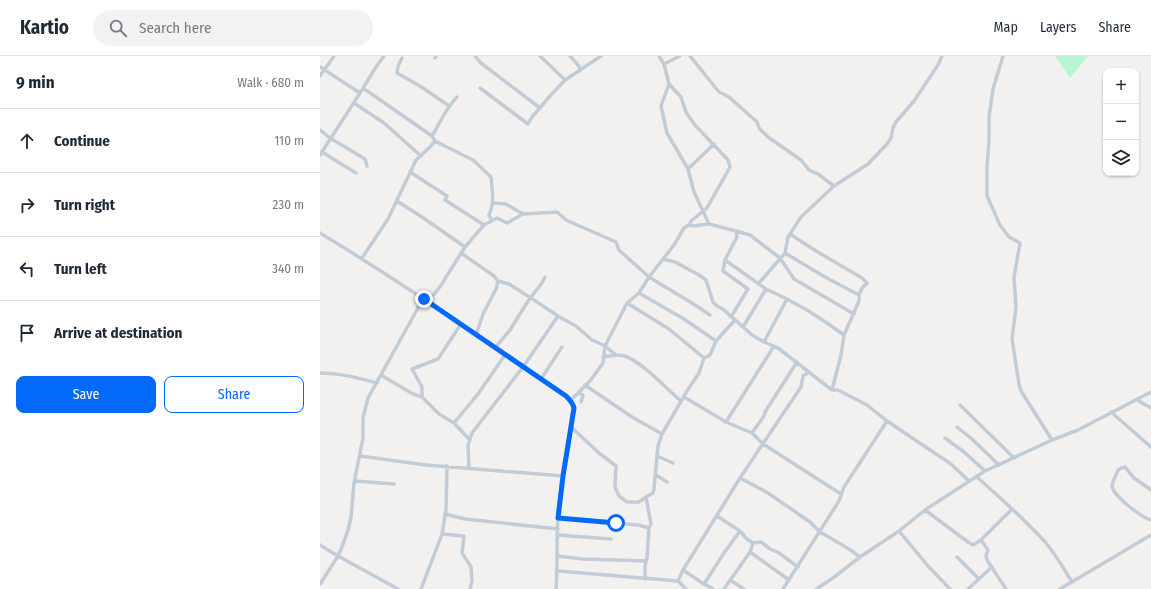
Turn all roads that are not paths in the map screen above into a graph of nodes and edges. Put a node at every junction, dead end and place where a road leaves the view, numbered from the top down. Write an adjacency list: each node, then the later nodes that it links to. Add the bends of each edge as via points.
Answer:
1 (334, 56): 15 (street)
2 (475, 56): 26 (street)
3 (540, 56): 18 (street)
4 (570, 56): 16 (street)
5 (602, 56): 16 (street)
6 (659, 56): 13 (street)
7 (680, 56): 13 (street)
8 (690, 56): 38 (street, via 719,92 729,97 757,122 768,137)
9 (942, 56): 38 (street, via 914,101 896,122 887,144 868,164)
10 (1003, 56): 117 (street, via 990,110 987,196 1000,225 1009,237 1020,243 1014,277 1016,307 1012,339 1018,378 1021,390)
11 (402, 58): 25 (street, via 398,73)
12 (382, 59): 20 (street)
13 (664, 64): 19 (street)
14 (320, 67): 15 (street)
15 (324, 69): 17 (street); 22 (street)
16 (580, 71): 18 (street)
17 (320, 76)
18 (566, 80): 26 (street)
19 (669, 84): 31 (street, via 681,97 686,112 694,124); 35 (street, via 661,106 667,133)
20 (363, 88): 22 (street); 28 (street)
21 (480, 88): 26 (street, via 528,124)
22 (360, 93): 24 (street)
23 (457, 97): 25 (street)
24 (354, 103): 29 (street); 33 (street, via 384,123)
25 (449, 106): 28 (street)
26 (540, 108)
27 (320, 130): 29 (street)
28 (432, 136): 30 (street)
29 (330, 138): 32 (street); 34 (street, via 365,160)
30 (435, 141): 33 (street); 40 (street, via 473,160 491,177)
31 (714, 144): 35 (street); 41 (street, via 728,160 730,167)
32 (321, 154): 37 (street)
33 (421, 156): 36 (street)
34 (367, 166)
35 (688, 169): 41 (street, via 694,192)
36 (410, 172): 39 (street); 45 (street, via 447,196 445,200)
37 (356, 173)
38 (834, 186): 49 (street, via 801,217)
39 (397, 201): 50 (street); 53 (street)
40 (492, 203): 42 (street, via 506,204); 43 (street, via 489,215)
41 (703, 210): 44 (street); 46 (street)
42 (522, 214): 43 (street, via 506,223 497,218); 58 (street, via 557,212 566,220 616,242 619,250)
43 (492, 221): 45 (street)
44 (709, 224): 46 (street); 47 (street)
45 (484, 225): 50 (street)
46 (689, 225): 55 (street, via 684,228)
47 (736, 231): 54 (street, via 750,236); 56 (street, via 737,237)
48 (320, 233): 53 (street)
49 (790, 234): 52 (street); 63 (street, via 862,278 867,283)
50 (465, 248): 51 (street)
51 (461, 253): 59 (street); 67 (street)
52 (784, 253): 54 (street); 63 (street)
53 (362, 258): 65 (street)
54 (780, 258): 60 (street); 70 (street, via 794,280)
55 (663, 259): 58 (street); 72 (street, via 675,262 706,280 713,302)
56 (725, 260): 60 (street); 72 (street, via 723,271 748,289)
57 (545, 277): 64 (street)
58 (649, 277): 62 (street); 69 (street)
59 (498, 281): 64 (street, via 509,284); 76 (street)
60 (759, 283): 61 (street)
61 (766, 289): 66 (street); 75 (street)
62 (639, 293): 68 (street); 78 (street)
63 (859, 295): 70 (street)
64 (531, 298): 71 (street); 83 (street)
65 (424, 299): 67 (street); 92 (street)
66 (787, 299): 77 (street); 79 (street)
67 (428, 302): 74 (street)
68 (627, 303): 80 (street); 87 (street, via 669,330)
69 (710, 314)
70 (854, 314): 77 (street)
71 (558, 316): 80 (street); 89 (street)
72 (732, 317): 73 (street)
73 (735, 320): 75 (street); 78 (street)
74 (461, 324): 76 (street); 99 (street, via 438,359 412,369 422,387)
75 (743, 327): 79 (street)
76 (476, 335): 83 (street)
77 (844, 335): 96 (street)
78 (716, 341): 87 (street, via 710,355)
79 (764, 342): 81 (street)
80 (605, 346): 85 (street); 86 (street)
81 (774, 346): 88 (street); 108 (street)
82 (562, 347): 93 (street)
83 (496, 348): 84 (street)
84 (506, 355): 89 (street); 110 (street)
85 (616, 355): 86 (street); 103 (street, via 632,360)
86 (603, 357): 95 (street, via 603,363)
87 (704, 358): 100 (street, via 699,373)
88 (797, 362): 90 (street); 113 (street)
89 (523, 367): 93 (street); 116 (street, via 482,418)
90 (809, 372): 96 (street); 118 (street, via 803,376 801,387)
91 (320, 373): 94 (street, via 346,375)
92 (381, 375): 94 (street); 99 (street)
93 (541, 379): 102 (street)
94 (377, 383): 120 (street, via 368,398 363,418)
95 (586, 385): 98 (street); 114 (street)
96 (832, 390): 109 (street, via 838,390 867,405)
97 (1151, 392): 101 (street)
98 (578, 393): 102 (street); 104 (street, via 583,395)
99 (422, 397): 110 (street, via 439,414)
100 (684, 397): 103 (street); 108 (street)
101 (1137, 400): 106 (street); 107 (street)
102 (570, 401): 111 (street, via 574,408)
103 (681, 401): 114 (street)
104 (581, 402)
105 (960, 405): 122 (street)
106 (1151, 408)
107 (1112, 412): 117 (street); 119 (street)
108 (726, 422): 113 (street)
109 (887, 422): 133 (street, via 951,464); 137 (street)
110 (454, 423): 116 (street)
111 (571, 427): 129 (street); 138 (street, via 616,466 615,487 619,496 627,502 639,502)
112 (957, 427): 124 (street)
113 (752, 433): 118 (street)
114 (662, 434): 121 (street)
115 (945, 438): 127 (street)
116 (469, 439): 126 (street)
117 (1052, 440): 122 (street)
118 (763, 444): 131 (street); 137 (street)
119 (1151, 447)
120 (360, 456): 125 (street); 132 (street)
121 (657, 456): 123 (street); 128 (street)
122 (1014, 458): 124 (street)
123 (673, 463)
124 (999, 465): 127 (street)
125 (447, 466): 126 (street); 141 (street)
126 (468, 468): 129 (street)
127 (985, 471): 130 (street)
128 (656, 475): 134 (street); 138 (street, via 653,493)
129 (563, 476): 143 (street)
130 (977, 476): 133 (street); 139 (street)
131 (740, 478): 142 (street); 149 (street, via 768,493)
132 (355, 481): 135 (street); 158 (street, via 348,530)
133 (969, 481): 140 (street)
134 (667, 482)
135 (394, 484)
136 (1151, 490): 144 (street, via 1125,467 1118,470 1112,483 1113,490 1128,506)
137 (841, 494): 149 (street)
138 (646, 497): 145 (street, via 651,524)
139 (1012, 509): 154 (street); 172 (street, via 1047,544)
140 (925, 510): 148 (street); 154 (street, via 973,545)
141 (445, 514): 146 (street, via 465,519); 150 (street)
142 (717, 516): 147 (street); 165 (street)
143 (558, 518): 145 (street); 146 (street)
144 (1151, 520)
145 (649, 528): 162 (street)
146 (558, 530): 151 (street)
147 (740, 531): 155 (street); 174 (street)
148 (899, 531): 160 (street); 185 (street)
149 (820, 532): 160 (street); 164 (street)
150 (442, 534): 176 (street); 177 (street, via 464,536 462,553 471,567)
151 (557, 535): 153 (street); 159 (street)
152 (1151, 535): 172 (street)
153 (611, 539)
154 (981, 540): 163 (street, via 988,550 986,558)
155 (753, 543): 157 (street); 164 (street, via 761,542)
156 (320, 545): 158 (street)
157 (750, 552): 169 (street); 170 (street)
158 (338, 556): 173 (street); 175 (street)
159 (557, 556): 162 (street); 166 (street)
160 (860, 557): 184 (street)
161 (957, 557): 167 (street)
162 (646, 561): 168 (street)
163 (992, 567): 167 (street); 187 (street)
164 (798, 568): 170 (street)
165 (683, 570): 171 (street); 174 (street)
166 (558, 571): 168 (street); 178 (street)
167 (979, 578): 186 (street)
168 (645, 579): 171 (street)
169 (730, 580): 181 (street); 182 (street)
170 (789, 580): 183 (street)
171 (678, 582): 179 (street)
172 (1072, 582): 188 (street)
173 (320, 584)
174 (704, 584): 180 (street)
175 (398, 589)
176 (421, 589)
177 (470, 589)
178 (556, 589)
179 (686, 589)
180 (713, 589)
181 (724, 589)
182 (744, 589)
183 (783, 589)
184 (816, 589)
185 (950, 589)
186 (968, 589)
187 (1006, 589)
188 (1060, 589)

